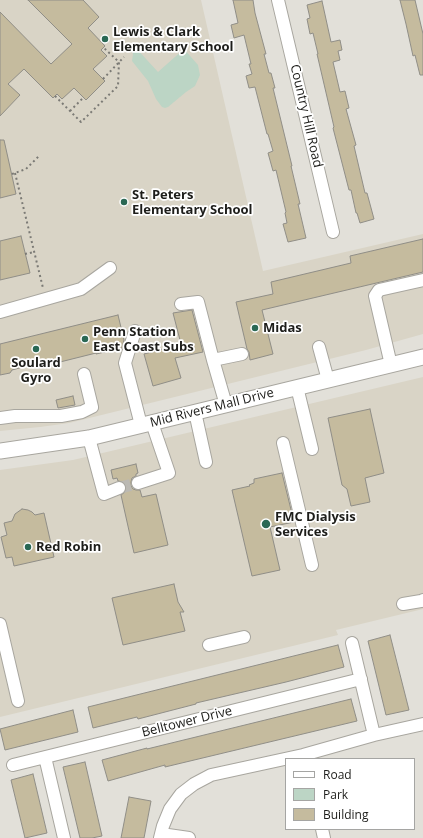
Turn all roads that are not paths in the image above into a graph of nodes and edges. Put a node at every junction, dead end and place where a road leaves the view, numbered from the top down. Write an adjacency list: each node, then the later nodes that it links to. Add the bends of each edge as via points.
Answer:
1 (278, 0): 2 (street, Country Hill Road)
2 (333, 232)
3 (110, 268): 6 (street, via 81,289)
4 (423, 280): 12 (street, via 379,290 375,296)
5 (181, 304): 11 (street, via 198,302)
6 (0, 312)
7 (135, 332): 19 (street, via 125,363)
8 (319, 347): 14 (street)
9 (242, 354): 11 (street)
10 (423, 357): 12 (main road, Mid Rivers Mall Drive)
11 (213, 360): 16 (street)
12 (391, 365): 14 (main road, Mid Rivers Mall Drive)
13 (84, 374): 18 (street, via 87,409 75,407 47,416)
14 (328, 380): 15 (main road, Mid Rivers Mall Drive)
15 (297, 388): 16 (main road, Mid Rivers Mall Drive); 23 (street)
16 (226, 404): 17 (main road, Mid Rivers Mall Drive)
17 (195, 412): 19 (main road, Mid Rivers Mall Drive); 24 (street)
18 (0, 418)
19 (146, 424): 20 (main road, Mid Rivers Mall Drive); 25 (street, via 169,473)
20 (89, 438): 22 (main road, Mid Rivers Mall Drive); 26 (street, via 104,494)
21 (283, 443): 27 (street)
22 (0, 448)
23 (312, 449)
24 (206, 462)
25 (138, 483)
26 (119, 488)
27 (312, 565)
28 (423, 600): 29 (street)
29 (403, 604)
30 (0, 624): 35 (street)
31 (244, 637): 33 (street)
32 (352, 643): 34 (street)
33 (209, 645)
34 (361, 679): 37 (street); 39 (street, Belltower Drive)
35 (18, 701)
36 (423, 724): 37 (street)
37 (374, 735): 38 (street)
38 (304, 757)
39 (45, 758): 41 (street, Belltower Drive); 43 (street)
40 (285, 761): 42 (street, via 211,775 194,784 181,794 170,809)
41 (13, 765)
42 (161, 836): 44 (street)
43 (64, 838)
44 (189, 838)

